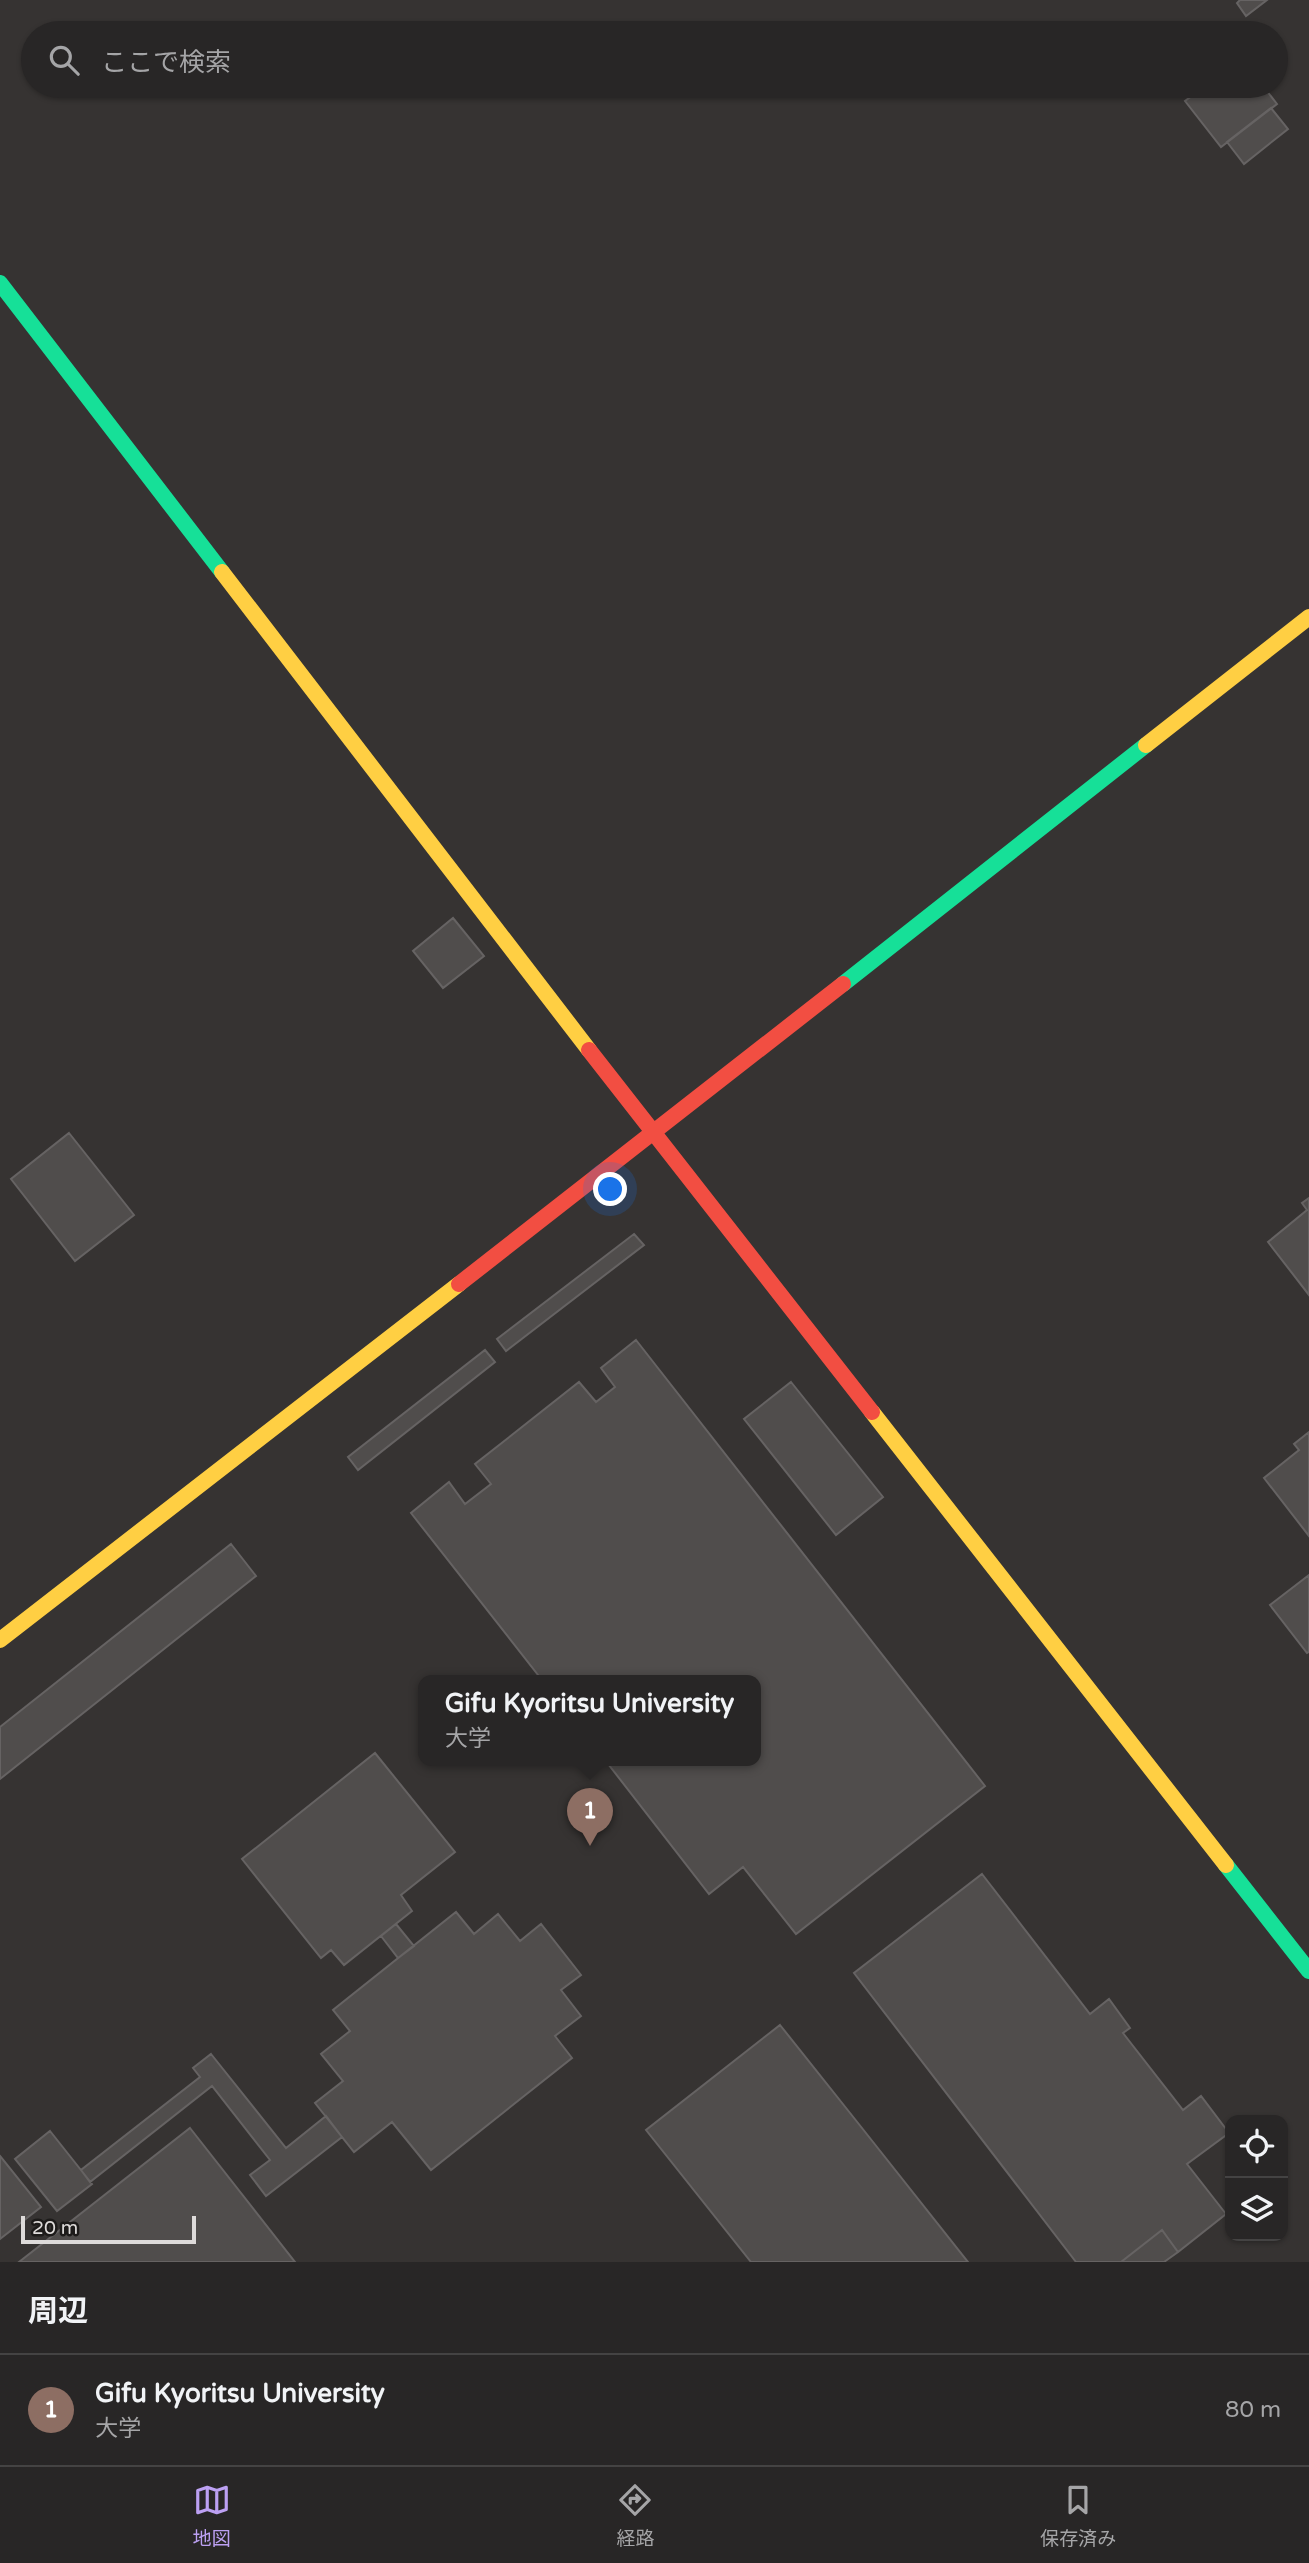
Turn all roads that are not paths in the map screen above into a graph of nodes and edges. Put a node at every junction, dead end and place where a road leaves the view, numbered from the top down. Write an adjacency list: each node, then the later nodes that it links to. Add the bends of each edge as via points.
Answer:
1 (0, 283): 3 (street)
2 (1309, 617): 3 (street)
3 (653, 1133): 4 (street); 5 (street)
4 (0, 1640)
5 (1309, 1972)

